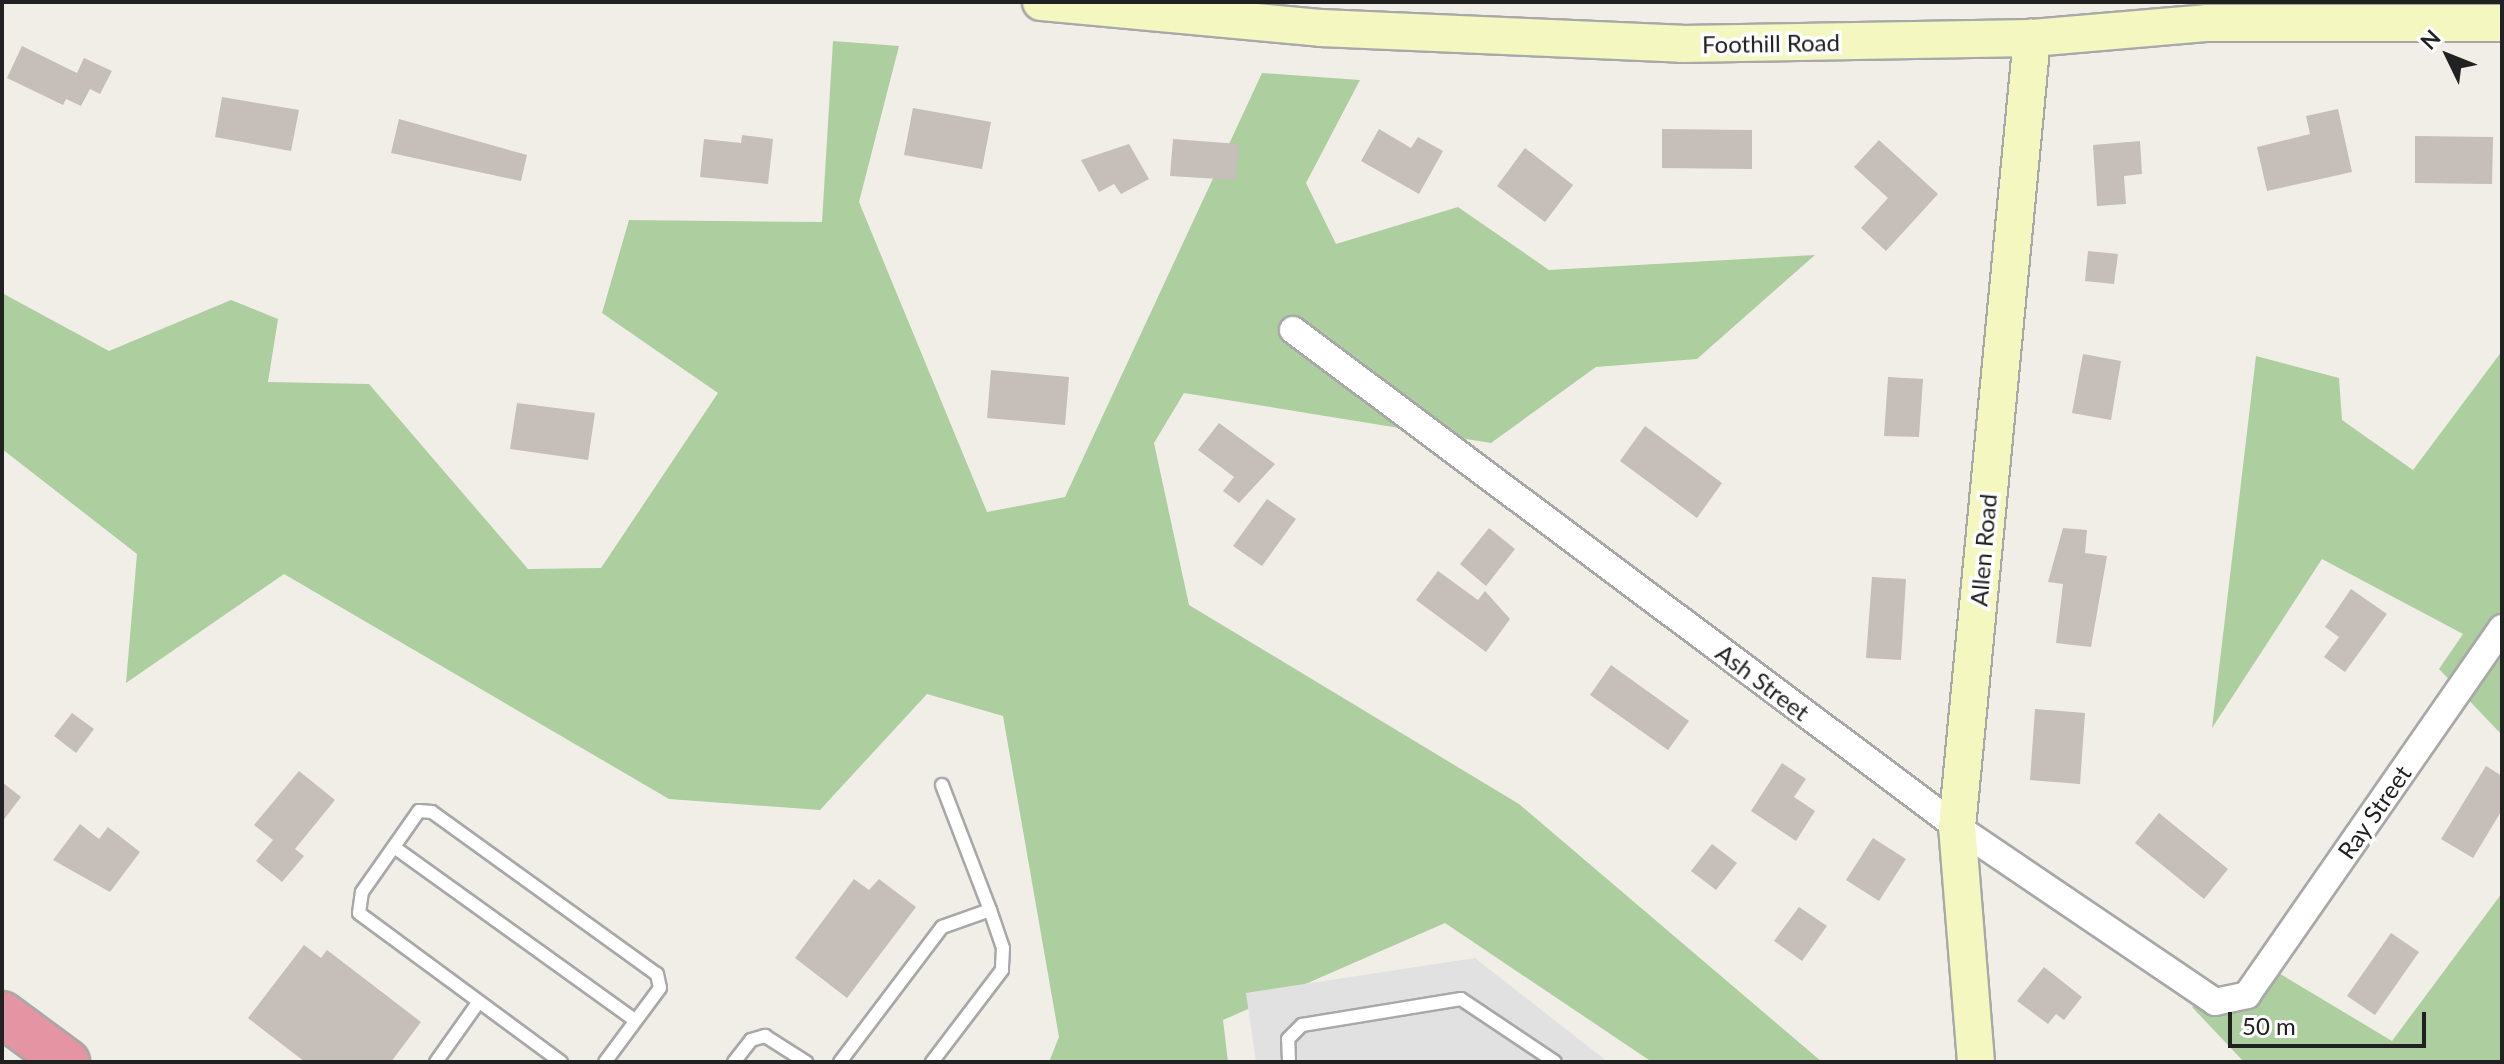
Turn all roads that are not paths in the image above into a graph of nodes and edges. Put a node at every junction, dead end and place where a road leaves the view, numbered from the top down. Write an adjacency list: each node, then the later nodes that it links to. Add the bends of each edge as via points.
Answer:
1 (1041, 2): 4 (street, Foothill Road, via 1321,28 1682,44)
2 (2354, 11): 3 (street, Foothill Road); 4 (street, Foothill Road)
3 (2502, 23)
4 (2032, 38): 8 (street, Allen Road)
5 (1293, 330): 8 (street, Ash Street)
6 (2502, 628): 11 (street, Ray Street)
7 (942, 785): 10 (lane)
8 (1957, 827): 11 (street, Ash Street, via 2188,988 2215,1002); 25 (street, Allen Road)
9 (394, 847): 12 (lane, via 359,899 359,913); 14 (lane); 14 (lane, via 415,815 428,810 642,962 661,984)
10 (990, 910): 21 (lane, via 942,927); 22 (lane, via 1003,948 1002,970)
11 (2247, 995)
12 (478, 1003): 16 (lane); 17 (lane)
13 (2, 1014): 15 (highway)
14 (635, 1020): 18 (lane)
15 (67, 1062)
16 (436, 1062)
17 (561, 1062)
18 (605, 1062)
19 (734, 1062): 20 (lane, via 751,1040 765,1036)
20 (806, 1062)
21 (840, 1062)
22 (932, 1062)
23 (1289, 1062): 24 (lane, via 1288,1039 1302,1025 1461,999)
24 (1555, 1062)
25 (1976, 1062)

